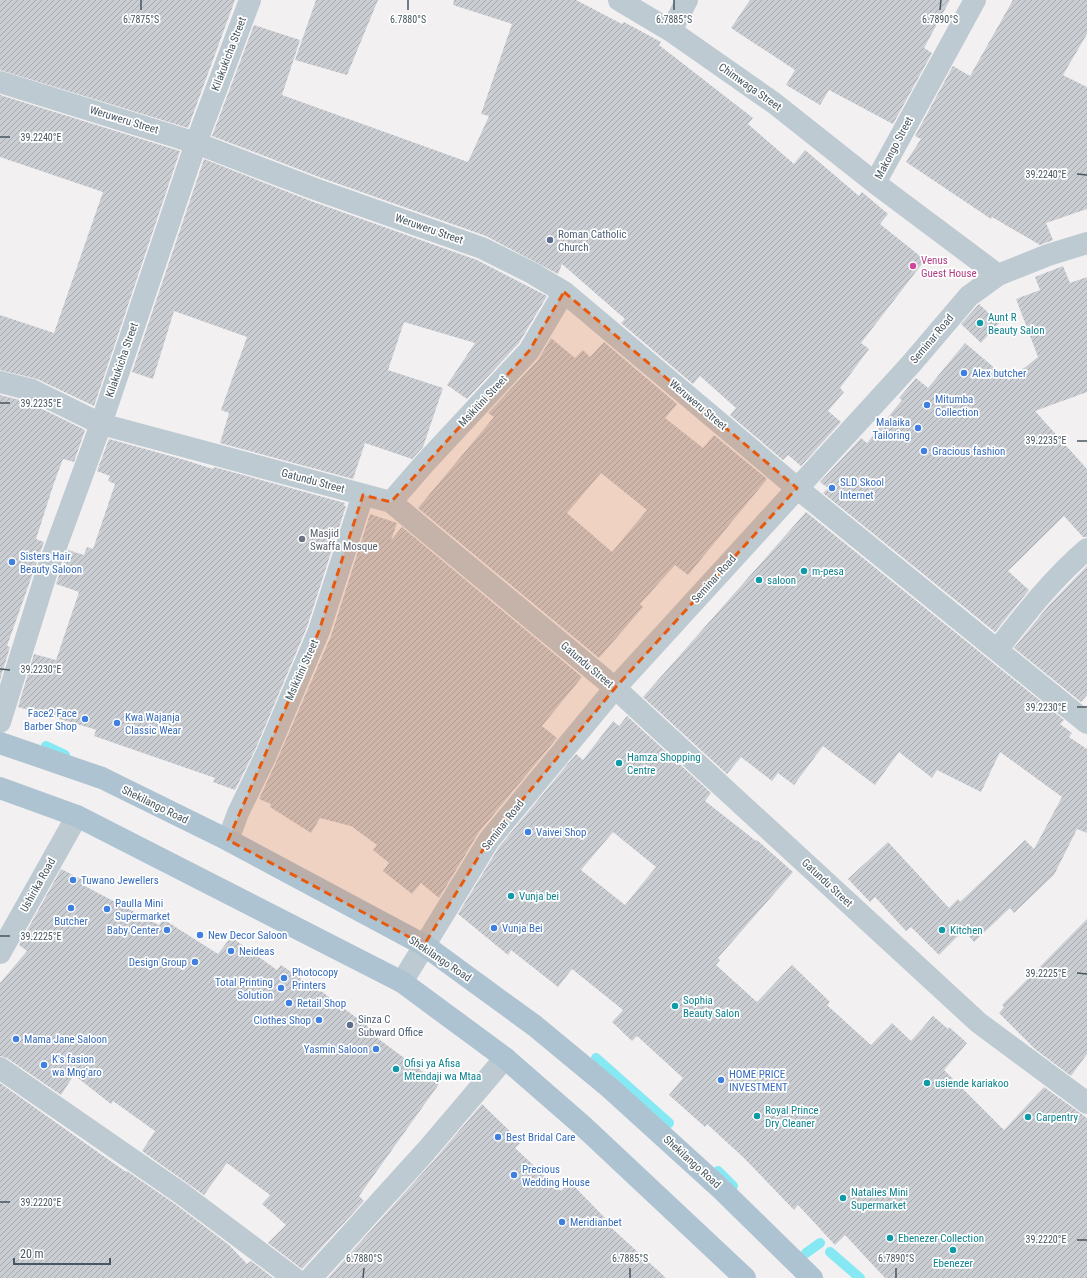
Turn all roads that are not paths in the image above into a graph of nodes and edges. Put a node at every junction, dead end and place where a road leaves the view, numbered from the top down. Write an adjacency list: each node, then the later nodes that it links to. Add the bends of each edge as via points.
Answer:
1 (250, 0): 7 (street, Kilakukicha Street)
2 (619, 0): 5 (street, Chimwaga Street)
3 (687, 0): 5 (street)
4 (975, 0): 8 (street, Makongo Street)
5 (671, 31): 8 (street, Chimwaga Street, via 774,103)
6 (0, 82): 7 (street, Weruweru Street)
7 (196, 143): 11 (street, Weruweru Street, via 315,189 482,248); 13 (street, Kilakukicha Street)
8 (875, 183): 10 (street, Makongo Street)
9 (1087, 244): 10 (street, Seminar Road)
10 (998, 275): 14 (street, Seminar Road, via 969,296 911,364)
11 (564, 292): 14 (street, Weruweru Street); 16 (street, Msikitini Street, via 529,351)
12 (0, 382): 13 (street, Gatundu Street, via 32,390)
13 (101, 424): 15 (street, Gatundu Street); 20 (street, Kilakukicha Street, via 47,572)
14 (797, 488): 18 (street, Weruweru Street); 19 (street, Seminar Road)
15 (363, 495): 16 (street, Gatundu Street); 25 (street, Msikitini Street, via 319,630)
16 (391, 502): 19 (street, Gatundu Street)
17 (1087, 549): 18 (street, via 1059,575)
18 (997, 650): 21 (street, Weruweru Street)
19 (615, 688): 26 (street, Seminar Road, via 489,840); 31 (street, Gatundu Street, via 978,1023)
20 (0, 722)
21 (1087, 723)
22 (0, 743): 25 (main road, Shekilango Road, via 102,778)
23 (0, 788): 24 (main road)
24 (77, 816): 27 (street, Ushirika Road); 28 (main road)
25 (228, 840): 26 (main road, Shekilango Road)
26 (424, 945): 28 (street, Seminar Road); 35 (main road, Shekilango Road, via 535,1026 610,1088 719,1187)
27 (0, 953)
28 (402, 982): 29 (main road)
29 (505, 1058): 33 (street, via 426,1151); 34 (main road, via 583,1126)
30 (0, 1068): 32 (street, via 182,1194)
31 (1087, 1103)
32 (294, 1278)
33 (311, 1278)
34 (745, 1278)
35 (812, 1278)

